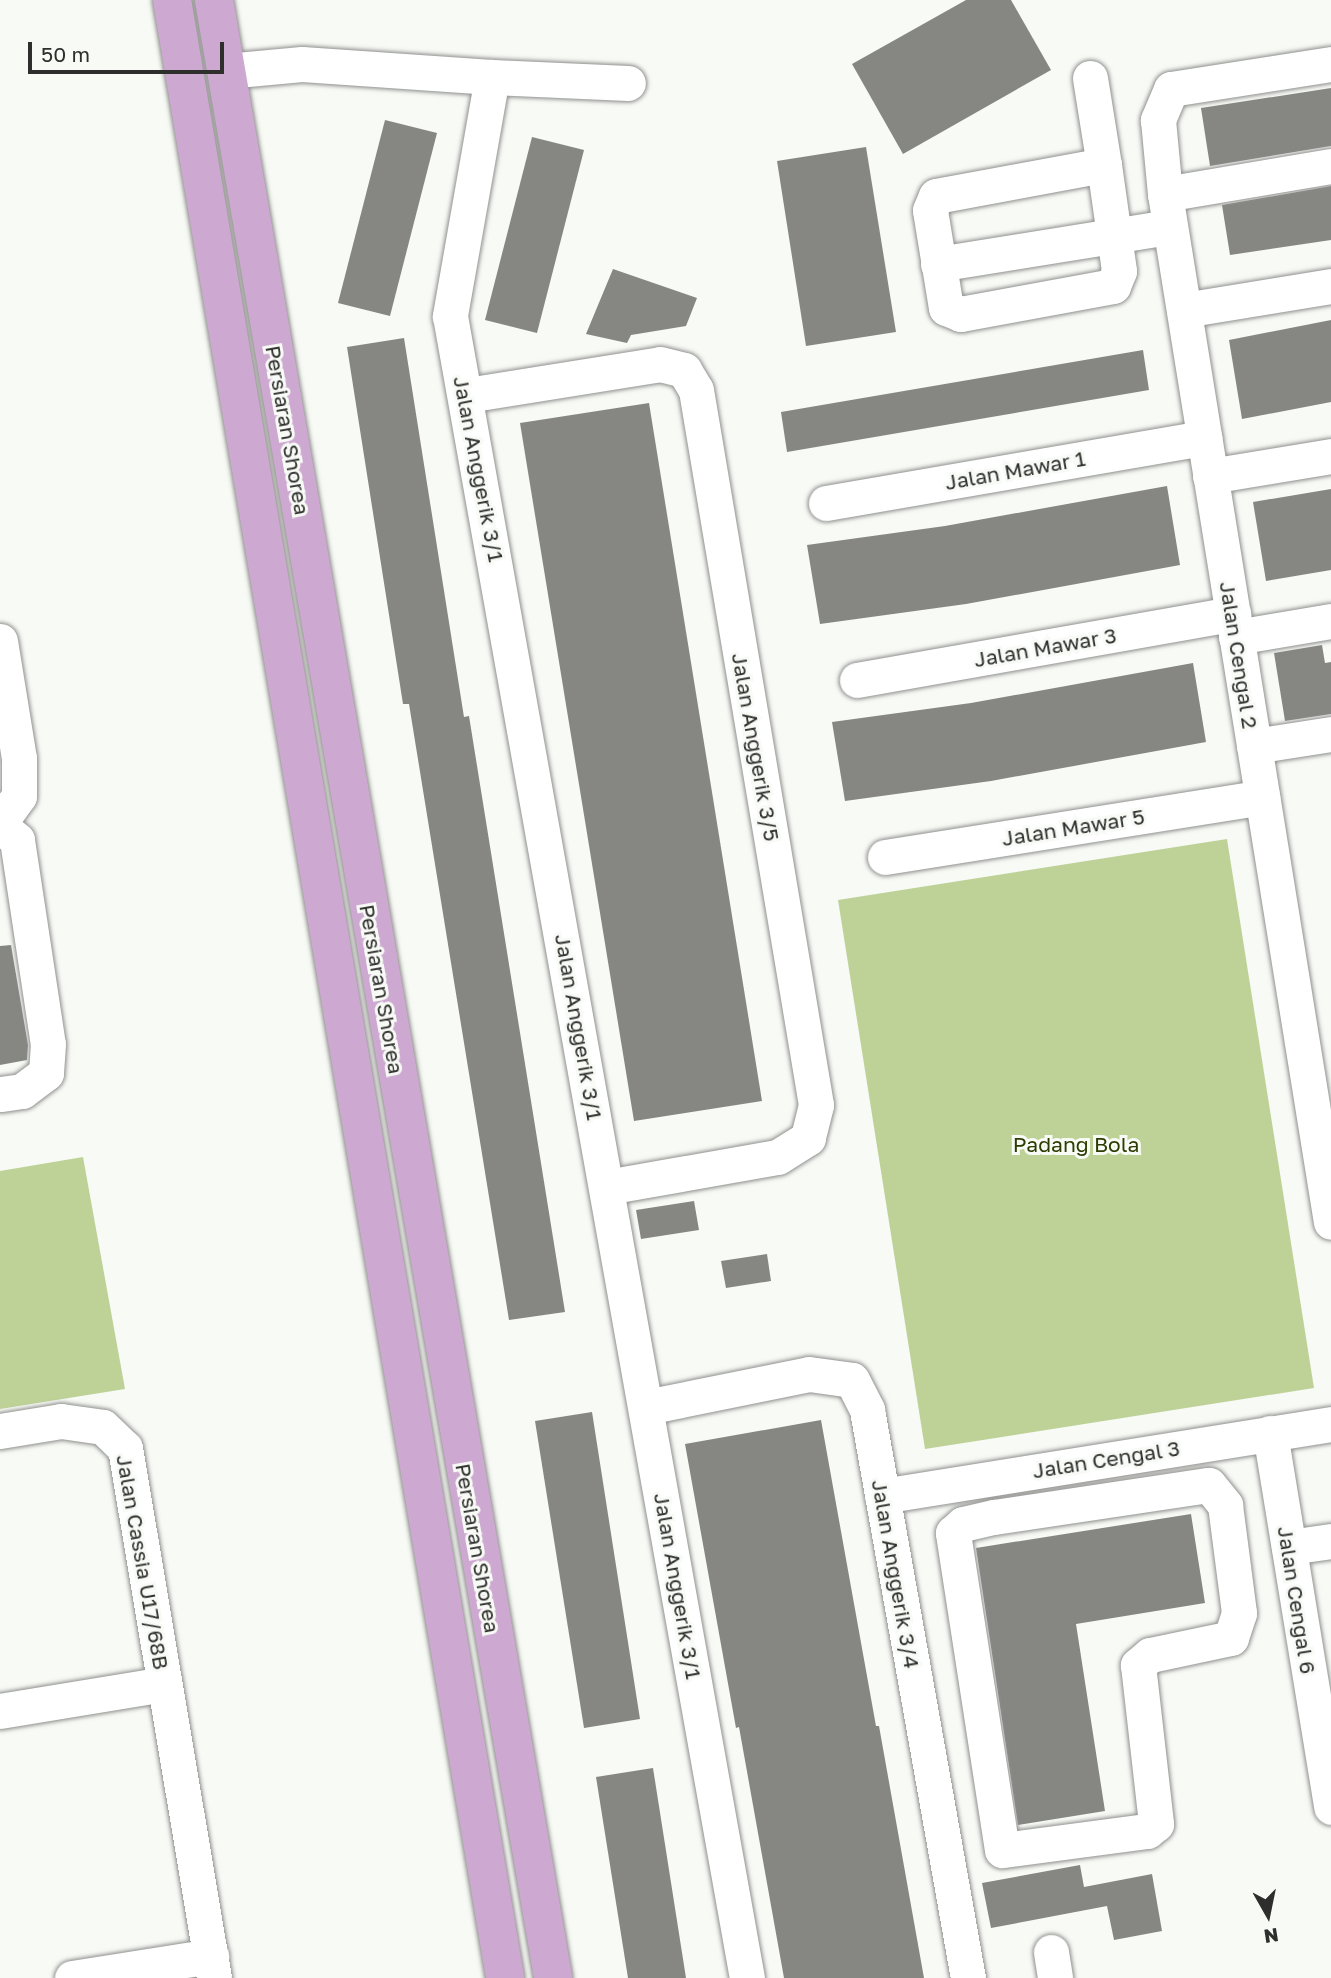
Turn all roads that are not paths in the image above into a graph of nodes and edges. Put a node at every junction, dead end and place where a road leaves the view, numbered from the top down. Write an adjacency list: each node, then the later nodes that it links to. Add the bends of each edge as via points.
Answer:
1 (172, 0): 11 (main road, Persiaran Shorea)
2 (187, 0): 5 (main road, via 205,51)
3 (214, 0): 5 (main road, Persiaran Shorea)
4 (1331, 64): 12 (street, Jalan Cengal 2, via 1171,89 1158,120)
5 (226, 71): 6 (street, via 302,64); 11 (main road, via 209,92); 51 (main road, Persiaran Shorea)
6 (492, 77): 8 (street); 17 (street, Jalan Anggerik 3/1, via 450,316)
7 (1090, 78): 9 (street)
8 (628, 83)
9 (1104, 165): 13 (street); 14 (street, via 936,196 930,210)
10 (1331, 166): 12 (street)
11 (205, 192): 50 (main road, Persiaran Shorea)
12 (1167, 211): 13 (street); 16 (street, Jalan Cengal 2)
13 (1114, 236): 14 (street); 14 (street, via 1119,271 1114,286 961,314 946,308)
14 (938, 264)
15 (1331, 286): 16 (street)
16 (1184, 310): 18 (street, Jalan Cengal 2)
17 (467, 395): 33 (street, Jalan Anggerik 3/1); 33 (street, Jalan Anggerik 3/5, via 660,364 684,370 696,390 817,1105 808,1138 777,1157)
18 (1204, 438): 20 (street, Jalan Cengal 2); 21 (street, Jalan Mawar 1)
19 (1331, 456): 20 (street)
20 (1210, 476): 23 (street, Jalan Cengal 2)
21 (826, 503)
22 (1331, 621): 23 (street, Jalan Mawar 3)
23 (1235, 625): 25 (street, Jalan Mawar 3); 27 (street, Jalan Cengal 2)
24 (0, 641): 29 (street, via 19,796)
25 (857, 680)
26 (1331, 734): 27 (street)
27 (1254, 746): 28 (street, Jalan Cengal 2)
28 (1262, 797): 30 (street, Jalan Mawar 5); 31 (street, Jalan Cengal 2)
29 (0, 824): 32 (street, via 17,840 48,1044 46,1073 22,1091)
30 (885, 857)
31 (1318, 1063): 34 (street, Jalan Cengal 2)
32 (0, 1094)
33 (607, 1187): 35 (street, Jalan Anggerik 3/1)
34 (1331, 1223)
35 (646, 1407): 40 (street, Jalan Anggerik 3/4, via 809,1374 852,1380 867,1410); 52 (street, Jalan Anggerik 3/1)
36 (1331, 1424): 38 (street, Jalan Cengal 3)
37 (0, 1431): 45 (street, Jalan Cassia U17/68B, via 61,1421 103,1427 125,1448)
38 (1270, 1433): 39 (street, Jalan Cengal 3); 43 (street, Jalan Cengal 6)
39 (988, 1478): 40 (street, Jalan Cengal 3); 41 (street)
40 (881, 1496): 53 (street, Jalan Anggerik 3/4)
41 (994, 1517): 41 (street, via 962,1524 953,1533 1002,1850 1147,1831 1156,1824 1138,1665 1150,1655 1231,1638 1240,1612 1225,1505 1209,1485)
42 (1331, 1541): 43 (street)
43 (1289, 1547): 44 (street, Jalan Cengal 6)
44 (1320, 1671): 47 (street, Jalan Cengal 6)
45 (164, 1684): 46 (street); 48 (street, Jalan Cassia U17/68B)
46 (0, 1711)
47 (1330, 1794)
48 (212, 1967): 49 (street)
49 (72, 1978)
50 (505, 1978)
51 (553, 1978)
52 (747, 1978)
53 (968, 1978)

